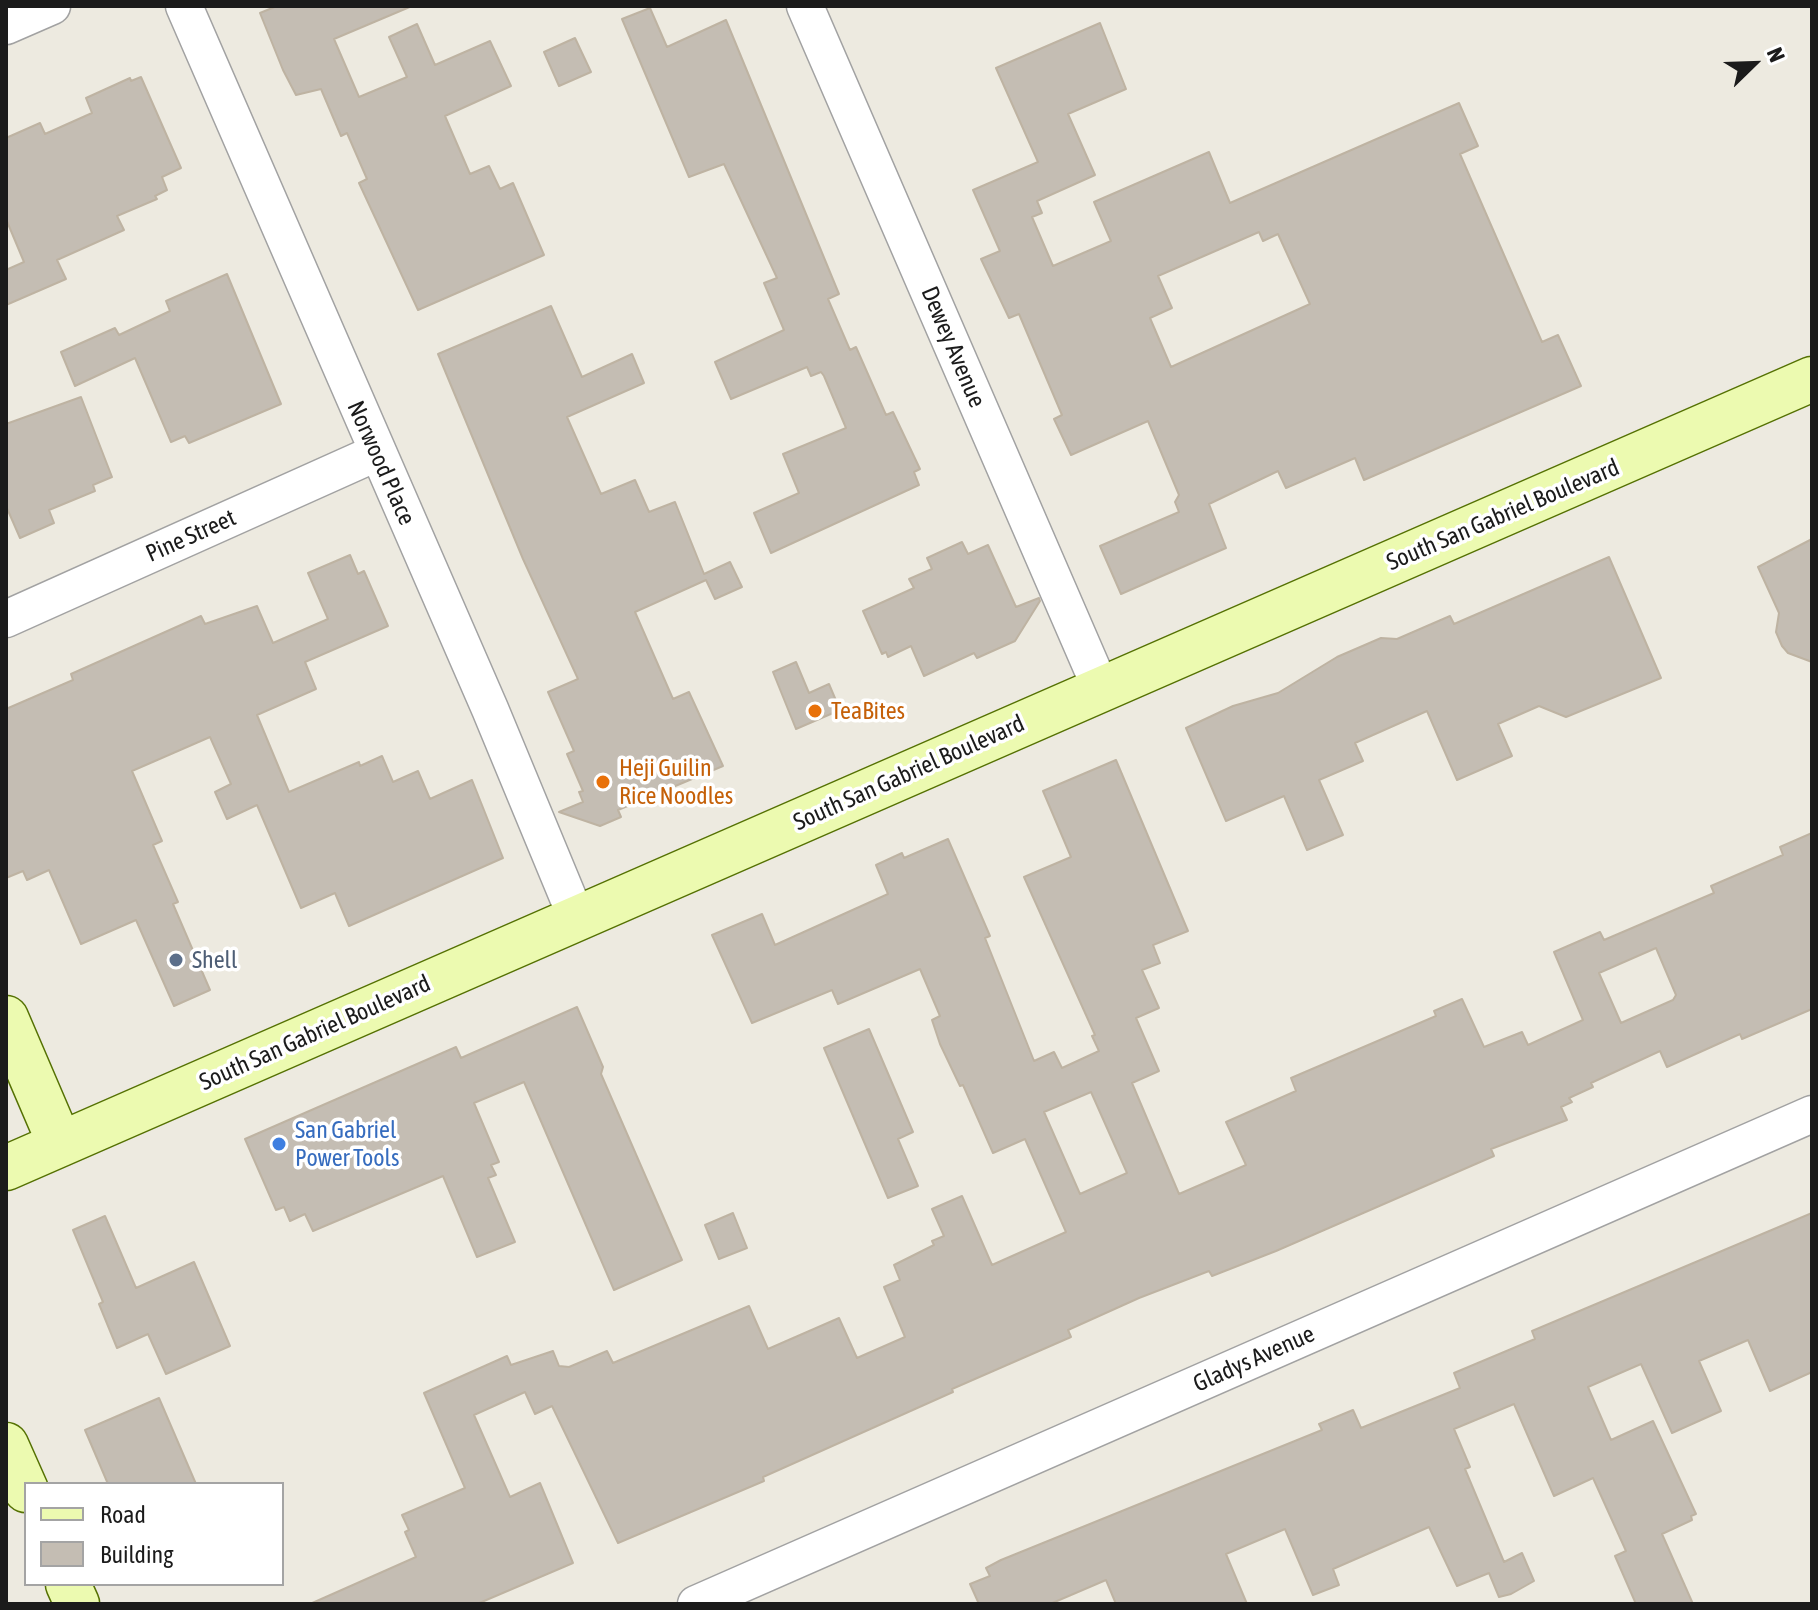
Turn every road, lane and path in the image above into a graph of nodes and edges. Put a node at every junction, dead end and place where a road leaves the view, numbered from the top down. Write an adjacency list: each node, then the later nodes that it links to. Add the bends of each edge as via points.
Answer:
1 (52, 6): 4 (street)
2 (184, 6): 6 (street, Norwood Place)
3 (805, 6): 8 (street, Dewey Avenue)
4 (6, 26)
5 (1812, 379): 8 (main road, South San Gabriel Boulevard)
6 (376, 453): 7 (street, Pine Street); 9 (street, Norwood Place)
7 (6, 619)
8 (1101, 689): 9 (main road, South San Gabriel Boulevard)
9 (577, 919): 12 (main road, South San Gabriel Boulevard)
10 (6, 1018): 12 (main road)
11 (1812, 1114): 16 (street, Gladys Avenue)
12 (60, 1144): 13 (main road, South San Gabriel Boulevard)
13 (6, 1168)
14 (6, 1445): 15 (main road)
15 (24, 1486)
16 (696, 1604)

